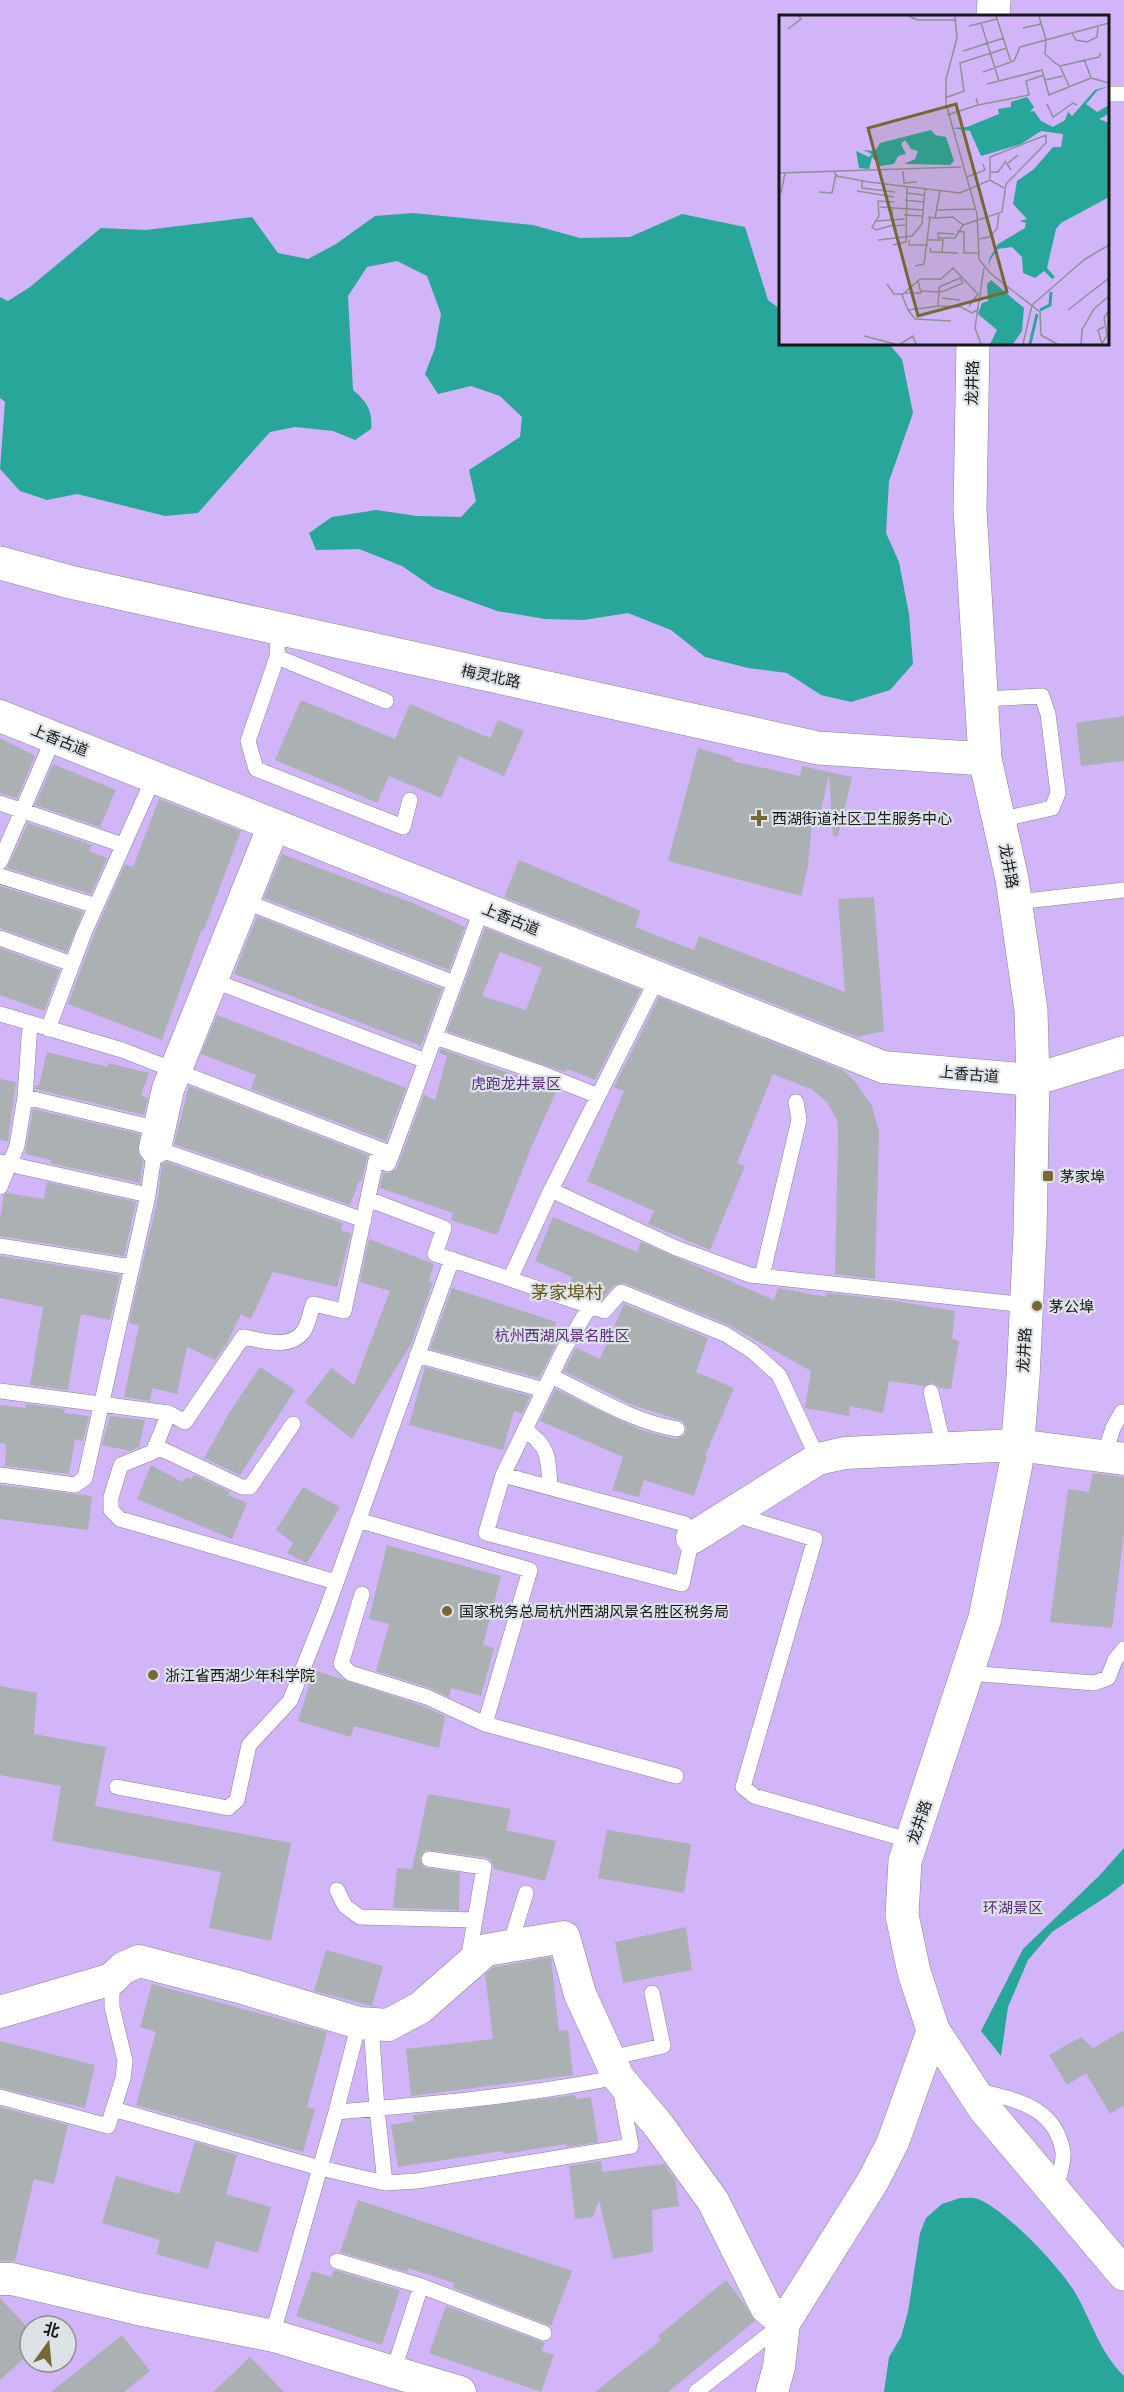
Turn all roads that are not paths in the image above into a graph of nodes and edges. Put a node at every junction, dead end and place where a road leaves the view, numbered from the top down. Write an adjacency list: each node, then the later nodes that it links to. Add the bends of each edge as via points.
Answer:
1 (994, 0): 2 (street)
2 (993, 15)
3 (1124, 93): 4 (lane)
4 (1109, 94)
5 (972, 345): 8 (street, 龙井路, via 970,509)
6 (0, 563): 7 (street, 梅灵北路)
7 (277, 643): 9 (lane); 12 (street, 梅灵北路, via 818,748); 14 (lane, via 248,741 256,769 403,827)
8 (982, 699): 12 (street, 龙井路); 17 (lane, via 1042,696 1048,714 1058,793 1052,808)
9 (386, 701)
10 (0, 716): 11 (street, 上香古道)
11 (54, 737): 13 (street, 上香古道); 16 (lane)
12 (986, 759): 17 (street, 龙井路)
13 (154, 777): 18 (street, 上香古道); 19 (lane)
14 (410, 800)
15 (0, 803): 16 (lane)
16 (22, 812): 19 (lane); 20 (lane)
17 (999, 820): 24 (street, 龙井路)
18 (274, 825): 23 (street); 26 (street, 上香古道)
19 (123, 845): 25 (lane)
20 (0, 862)
21 (0, 876): 25 (lane)
22 (1124, 890): 24 (lane)
23 (244, 901): 30 (street); 31 (lane)
24 (1016, 902): 39 (street, 龙井路, via 1030,1010)
25 (96, 906): 28 (lane)
26 (482, 908): 29 (street, 上香古道); 31 (lane)
27 (0, 938): 28 (lane)
28 (72, 964): 34 (lane)
29 (658, 977): 39 (street, 上香古道, via 883,1067); 40 (lane)
30 (212, 980): 37 (lane); 38 (street)
31 (454, 983): 35 (lane)
32 (0, 1014): 33 (lane)
33 (30, 1023): 34 (lane); 41 (lane)
34 (48, 1029): 38 (lane, via 122,1050)
35 (435, 1037): 37 (lane); 40 (lane)
36 (1124, 1052): 39 (street)
37 (426, 1061): 44 (lane)
38 (175, 1071): 43 (street); 44 (lane)
39 (1033, 1080): 56 (street, 龙井路)
40 (598, 1096): 47 (lane)
41 (25, 1097): 43 (lane); 45 (lane, via 17,1146)
42 (796, 1102): 54 (lane, via 799,1120)
43 (157, 1139): 48 (lane); 50 (lane)
44 (392, 1154): 49 (lane, via 388,1164 376,1160)
45 (5, 1163): 46 (lane); 48 (lane)
46 (0, 1188)
47 (551, 1190): 54 (lane, via 676,1248); 55 (lane)
48 (148, 1195): 53 (lane)
49 (368, 1199): 50 (lane); 52 (lane, via 444,1228 435,1254)
50 (364, 1220): 64 (lane, via 344,1311 313,1304 304,1331 292,1341 243,1337 185,1422)
51 (0, 1246): 53 (lane)
52 (452, 1259): 55 (lane); 58 (lane)
53 (131, 1267): 63 (lane)
54 (762, 1276): 56 (lane)
55 (510, 1279): 57 (lane)
56 (1026, 1305): 69 (street, 龙井路)
57 (590, 1306): 59 (lane); 73 (lane, via 604,1311 621,1292 725,1334 752,1351 779,1375)
58 (417, 1355): 60 (lane); 78 (lane)
59 (551, 1376): 60 (lane); 68 (lane, via 638,1418)
60 (544, 1390): 67 (lane)
61 (0, 1391): 63 (lane)
62 (931, 1392): 71 (lane)
63 (100, 1404): 64 (lane); 75 (lane, via 85,1478 75,1485)
64 (169, 1413): 70 (lane)
65 (1124, 1413): 72 (lane, via 1113,1428)
66 (293, 1424): 70 (lane, via 250,1487 242,1487)
67 (525, 1430): 74 (lane); 76 (lane, via 545,1447)
68 (677, 1430)
69 (1017, 1445): 71 (street); 72 (street); 83 (street, 龙井路, via 985,1618)
70 (155, 1446): 80 (lane, via 153,1452 121,1465 111,1497 111,1510 120,1519)
71 (944, 1448): 73 (street, via 845,1453)
72 (1114, 1457)
73 (818, 1459): 77 (street)
74 (503, 1474): 76 (lane); 79 (lane, via 486,1533 682,1584)
75 (0, 1475)
76 (550, 1487): 79 (lane, via 685,1524)
77 (730, 1514): 79 (street); 87 (lane, via 815,1539 743,1787 754,1796)
78 (358, 1520): 80 (lane); 84 (lane, via 530,1570)
79 (692, 1538)
80 (336, 1582): 86 (lane, via 290,1701 249,1745 237,1800 228,1808)
81 (362, 1594): 84 (lane, via 341,1664 350,1673 427,1697)
82 (1124, 1649): 83 (lane, via 1108,1678 1094,1683)
83 (968, 1673): 87 (street, 龙井路)
84 (485, 1724): 85 (lane)
85 (676, 1776)
86 (117, 1787)
87 (912, 1841): 98 (street, 龙井路, via 905,1861 902,1915 914,1972)
88 (429, 1859): 91 (lane, via 484,1867)
89 (338, 1890): 91 (lane, via 345,1906 360,1917)
90 (526, 1893): 92 (lane)
91 (475, 1920): 93 (lane)
92 (510, 1946): 93 (street, via 486,1950); 99 (street, via 564,1936 580,1994)
93 (467, 1966): 97 (street, via 420,2008 388,2025)
94 (112, 1979): 96 (street); 97 (street, via 123,1968 139,1961); 101 (lane, via 112,2007 125,2061)
95 (652, 1993): 99 (lane, via 663,2046)
96 (0, 2012)
97 (365, 2024): 102 (lane); 103 (lane)
98 (933, 2030): 107 (street, 龙井路, via 984,2108); 110 (street, via 883,2162)
99 (614, 2067): 102 (lane, via 564,2088); 105 (lane, via 630,2146); 110 (street, via 712,2201 766,2307)
100 (0, 2097): 101 (lane, via 108,2126)
101 (113, 2109): 104 (lane)
102 (376, 2109): 103 (lane); 105 (lane)
103 (336, 2112): 104 (lane)
104 (320, 2168): 105 (lane); 112 (lane)
105 (385, 2183)
106 (337, 2261): 109 (lane)
107 (1124, 2274)
108 (0, 2279): 112 (street)
109 (421, 2286): 111 (lane); 113 (lane)
110 (784, 2323): 115 (lane); 116 (street)
111 (544, 2333)
112 (274, 2336): 113 (street)
113 (393, 2372): 114 (street)
114 (460, 2392)
115 (696, 2392)
116 (772, 2392)

